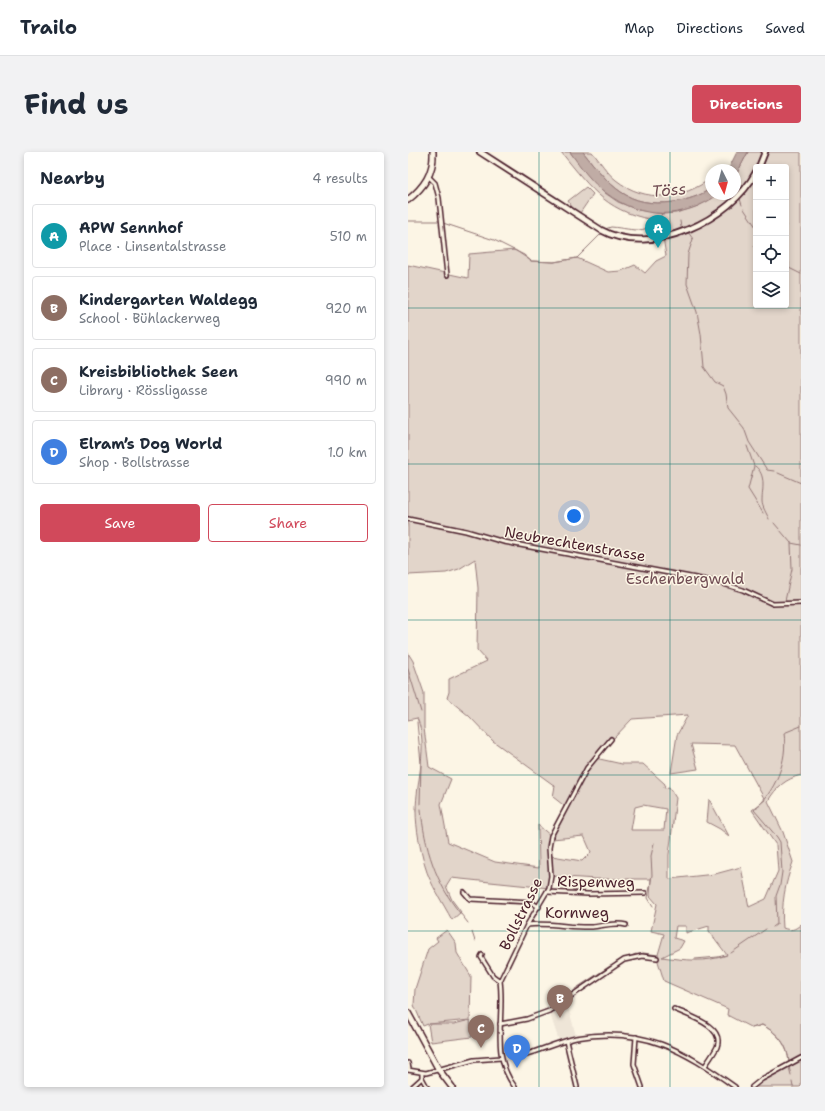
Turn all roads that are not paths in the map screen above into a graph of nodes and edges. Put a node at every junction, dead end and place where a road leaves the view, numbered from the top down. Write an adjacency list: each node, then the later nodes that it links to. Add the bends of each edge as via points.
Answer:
1 (433, 152): 6 (main road)
2 (480, 152): 5 (street, via 601,230 624,239 651,239 681,232 712,217 739,196)
3 (765, 152): 4 (street)
4 (760, 164)
5 (753, 176)
6 (429, 177): 7 (main road); 8 (street, via 436,183 439,198)
7 (408, 200)
8 (447, 275)
9 (408, 520): 10 (street, Neubrechtenstrasse, via 466,530 504,542 717,582 775,604)
10 (801, 603)
11 (611, 739): 13 (street, Bollstrasse, via 588,766 551,836 551,876)
12 (464, 892): 15 (street, via 470,899 530,902)
13 (547, 892): 14 (street, Rispenweg); 15 (street, Bollstrasse)
14 (645, 893)
15 (539, 907): 16 (street, Bollstrasse)
16 (527, 925): 17 (street, Kornweg); 20 (street, Bollstrasse)
17 (626, 925)
18 (482, 955): 20 (street, via 493,976)
19 (657, 958): 23 (street, via 642,956 624,960 549,1010 527,1019)
20 (500, 981): 23 (street, Bollstrasse)
21 (674, 1009): 30 (street, via 708,1025 718,1034 717,1047)
22 (408, 1013): 32 (main road)
23 (500, 1024): 27 (street, Bollstrasse)
24 (636, 1037): 25 (street, via 606,1035); 30 (street, via 672,1048); 40 (street, via 634,1064)
25 (566, 1041): 26 (street); 39 (street)
26 (527, 1054)
27 (501, 1058): 32 (street, via 479,1059); 38 (street, Bollstrasse)
28 (801, 1058): 42 (street)
29 (408, 1063): 31 (street)
30 (705, 1066): 41 (street)
31 (408, 1070): 33 (street)
32 (439, 1070): 33 (street); 37 (main road)
33 (422, 1073): 34 (street)
34 (422, 1078): 35 (street); 36 (street)
35 (412, 1087)
36 (427, 1087)
37 (452, 1087)
38 (515, 1087)
39 (577, 1087)
40 (642, 1087)
41 (735, 1087)
42 (752, 1087)

